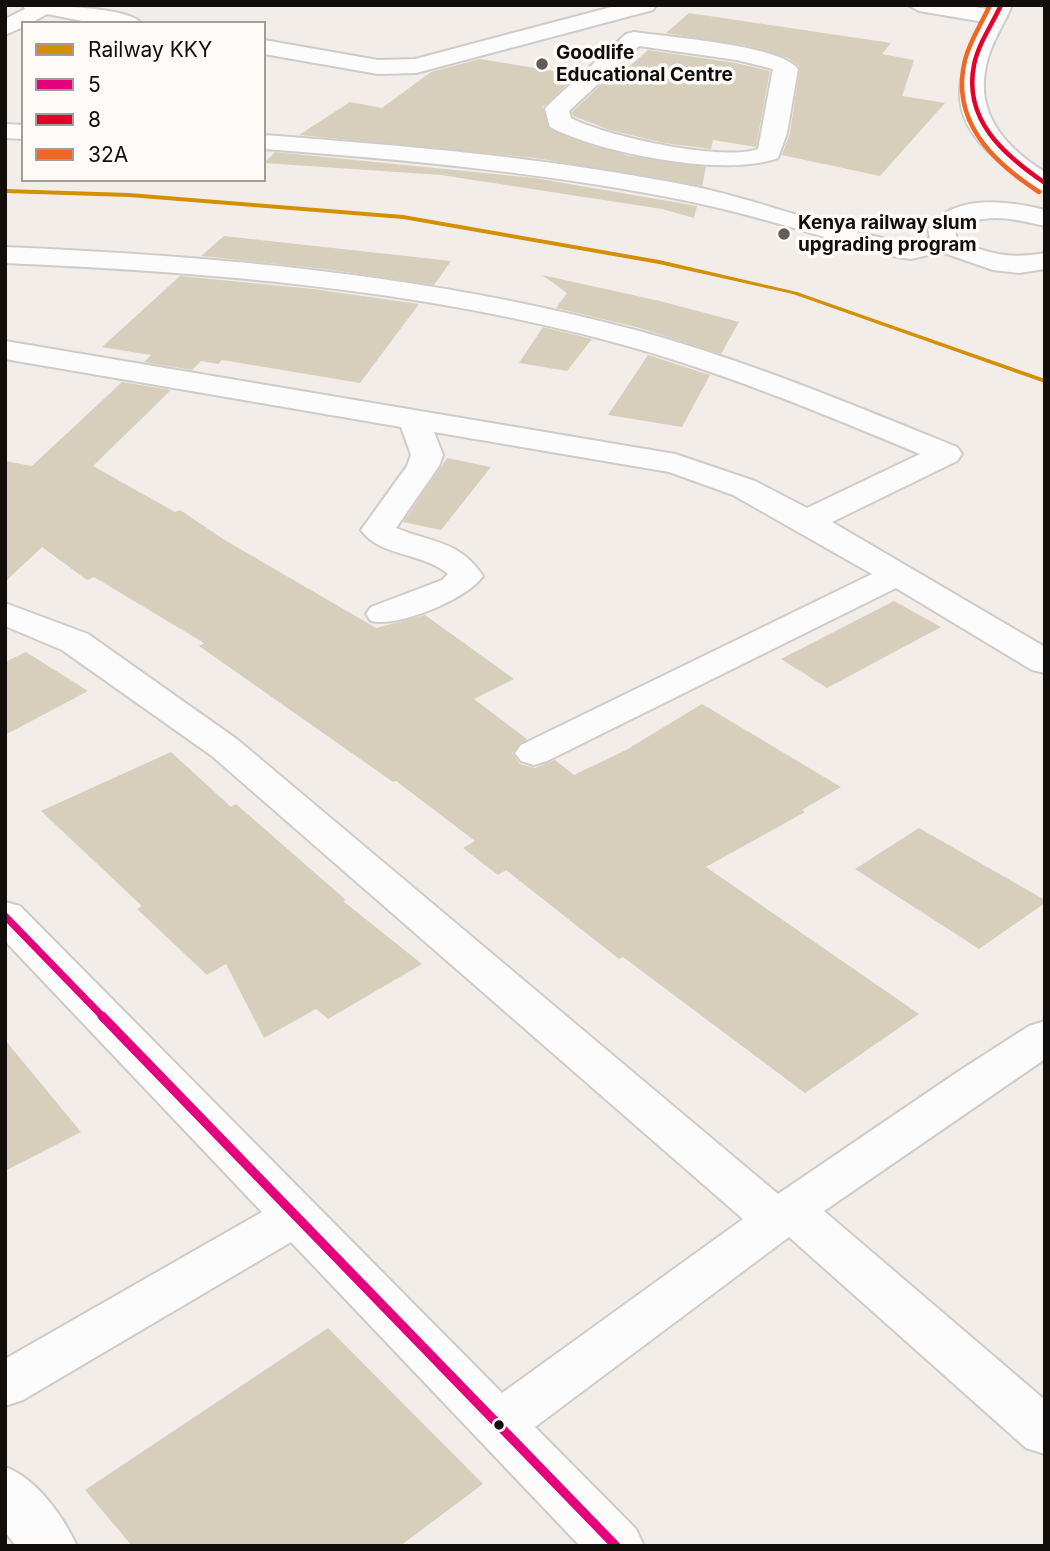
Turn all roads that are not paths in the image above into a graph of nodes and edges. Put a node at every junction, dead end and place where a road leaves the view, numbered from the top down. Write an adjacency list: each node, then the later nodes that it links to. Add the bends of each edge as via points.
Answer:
1 (645, 5): 6 (street)
2 (919, 5): 4 (street)
3 (37, 6): 5 (street); 7 (street)
4 (998, 11): 11 (street, via 974,67 972,99 978,123 1007,158)
5 (119, 21)
6 (581, 23): 8 (street); 9 (street, via 438,62 397,68)
7 (5, 28)
8 (634, 39): 8 (street, via 557,109 559,122 578,132 723,161 749,162 769,153 786,69 781,64)
9 (266, 47)
10 (266, 142): 13 (street, via 443,158 656,187 897,249 911,251)
11 (1045, 183)
12 (1045, 218): 13 (street, via 980,210 953,217 941,229)
13 (945, 243): 15 (street, via 965,256 998,264)
14 (5, 255): 18 (street, via 275,272 402,288 518,311 715,364 789,389 946,454)
15 (1045, 261)
16 (5, 351): 17 (street)
17 (415, 422): 18 (street, via 675,464 744,488); 21 (street, via 427,455 378,530 447,558 461,566 466,576 454,587)
18 (807, 521): 19 (street)
19 (897, 575): 22 (street); 23 (street)
20 (5, 613): 27 (street, via 75,642 225,748)
21 (383, 614)
22 (1045, 662)
23 (534, 753)
24 (5, 916): 26 (street)
25 (1045, 1037): 27 (street)
26 (297, 1215): 28 (street); 29 (street)
27 (783, 1215): 29 (street); 30 (street)
28 (5, 1385)
29 (500, 1424): 33 (street)
30 (1045, 1432)
31 (5, 1490): 32 (street)
32 (49, 1546)
33 (616, 1546)

